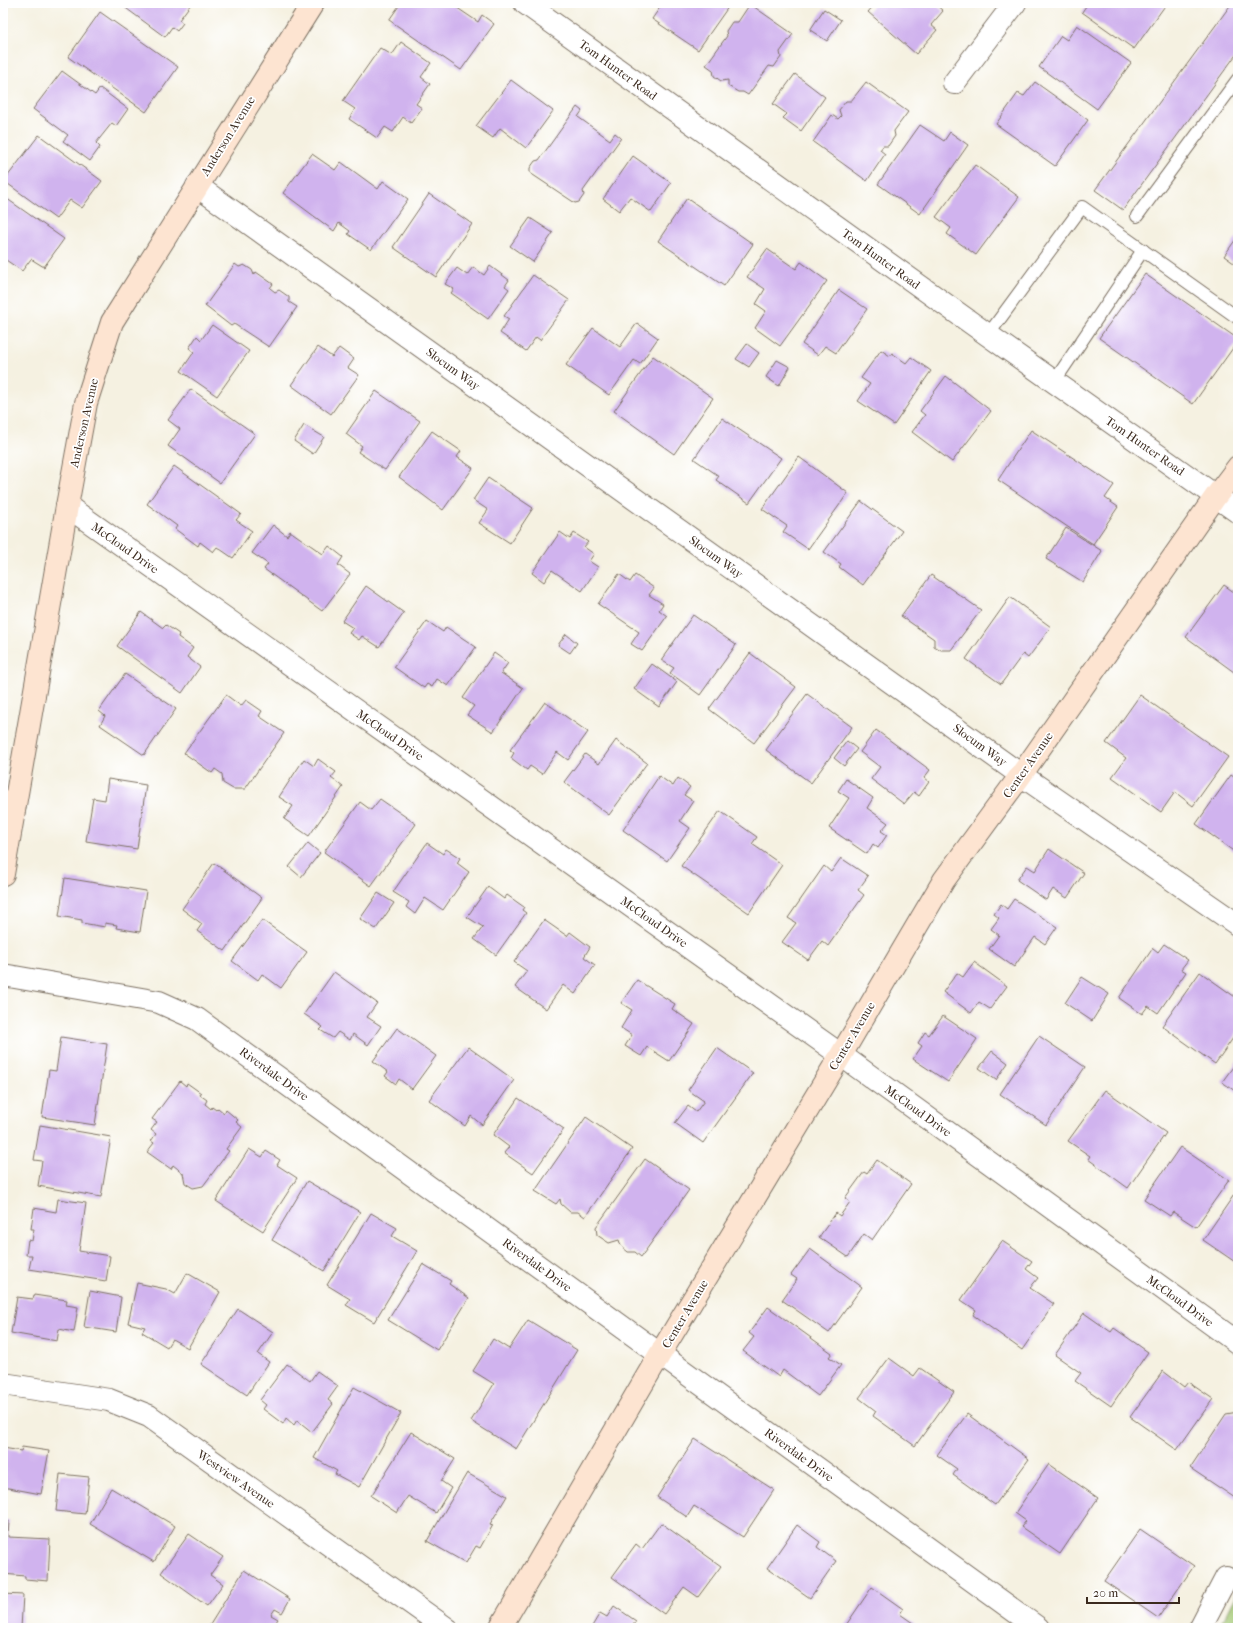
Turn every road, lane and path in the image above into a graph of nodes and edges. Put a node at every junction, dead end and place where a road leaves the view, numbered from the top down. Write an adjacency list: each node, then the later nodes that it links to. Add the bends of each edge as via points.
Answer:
1 (313, 3): 6 (main road, Anderson Avenue)
2 (525, 3): 10 (street, Tom Hunter Road)
3 (1015, 3): 5 (street)
4 (1238, 79): 7 (lane)
5 (954, 83)
6 (197, 186): 14 (main road, Anderson Avenue, via 112,322 86,403); 16 (street, Slocum Way)
7 (1137, 216)
8 (1143, 250): 9 (lane); 10 (lane, via 1082,207); 11 (lane)
9 (1238, 318)
10 (988, 336): 11 (street, Tom Hunter Road)
11 (1054, 382): 13 (street, Tom Hunter Road)
12 (1238, 467): 13 (main road, Center Avenue)
13 (1216, 496): 15 (street, Tom Hunter Road); 16 (main road, Center Avenue)
14 (66, 506): 17 (main road, Anderson Avenue); 20 (street, McCloud Drive)
15 (1238, 512)
16 (1022, 775): 18 (street, Slocum Way); 20 (main road, Center Avenue, via 944,880)
17 (3, 874)
18 (1238, 925)
19 (3, 975): 22 (street, Riverdale Drive, via 159,1002 197,1018)
20 (841, 1055): 21 (street, McCloud Drive); 22 (main road, Center Avenue)
21 (1238, 1344)
22 (660, 1354): 26 (main road, Center Avenue); 27 (street, Riverdale Drive)
23 (3, 1384): 25 (street, Westview Avenue, via 109,1400 149,1416)
24 (1226, 1578): 28 (street)
25 (446, 1628)
26 (500, 1628)
27 (1038, 1628)
28 (1200, 1628)

